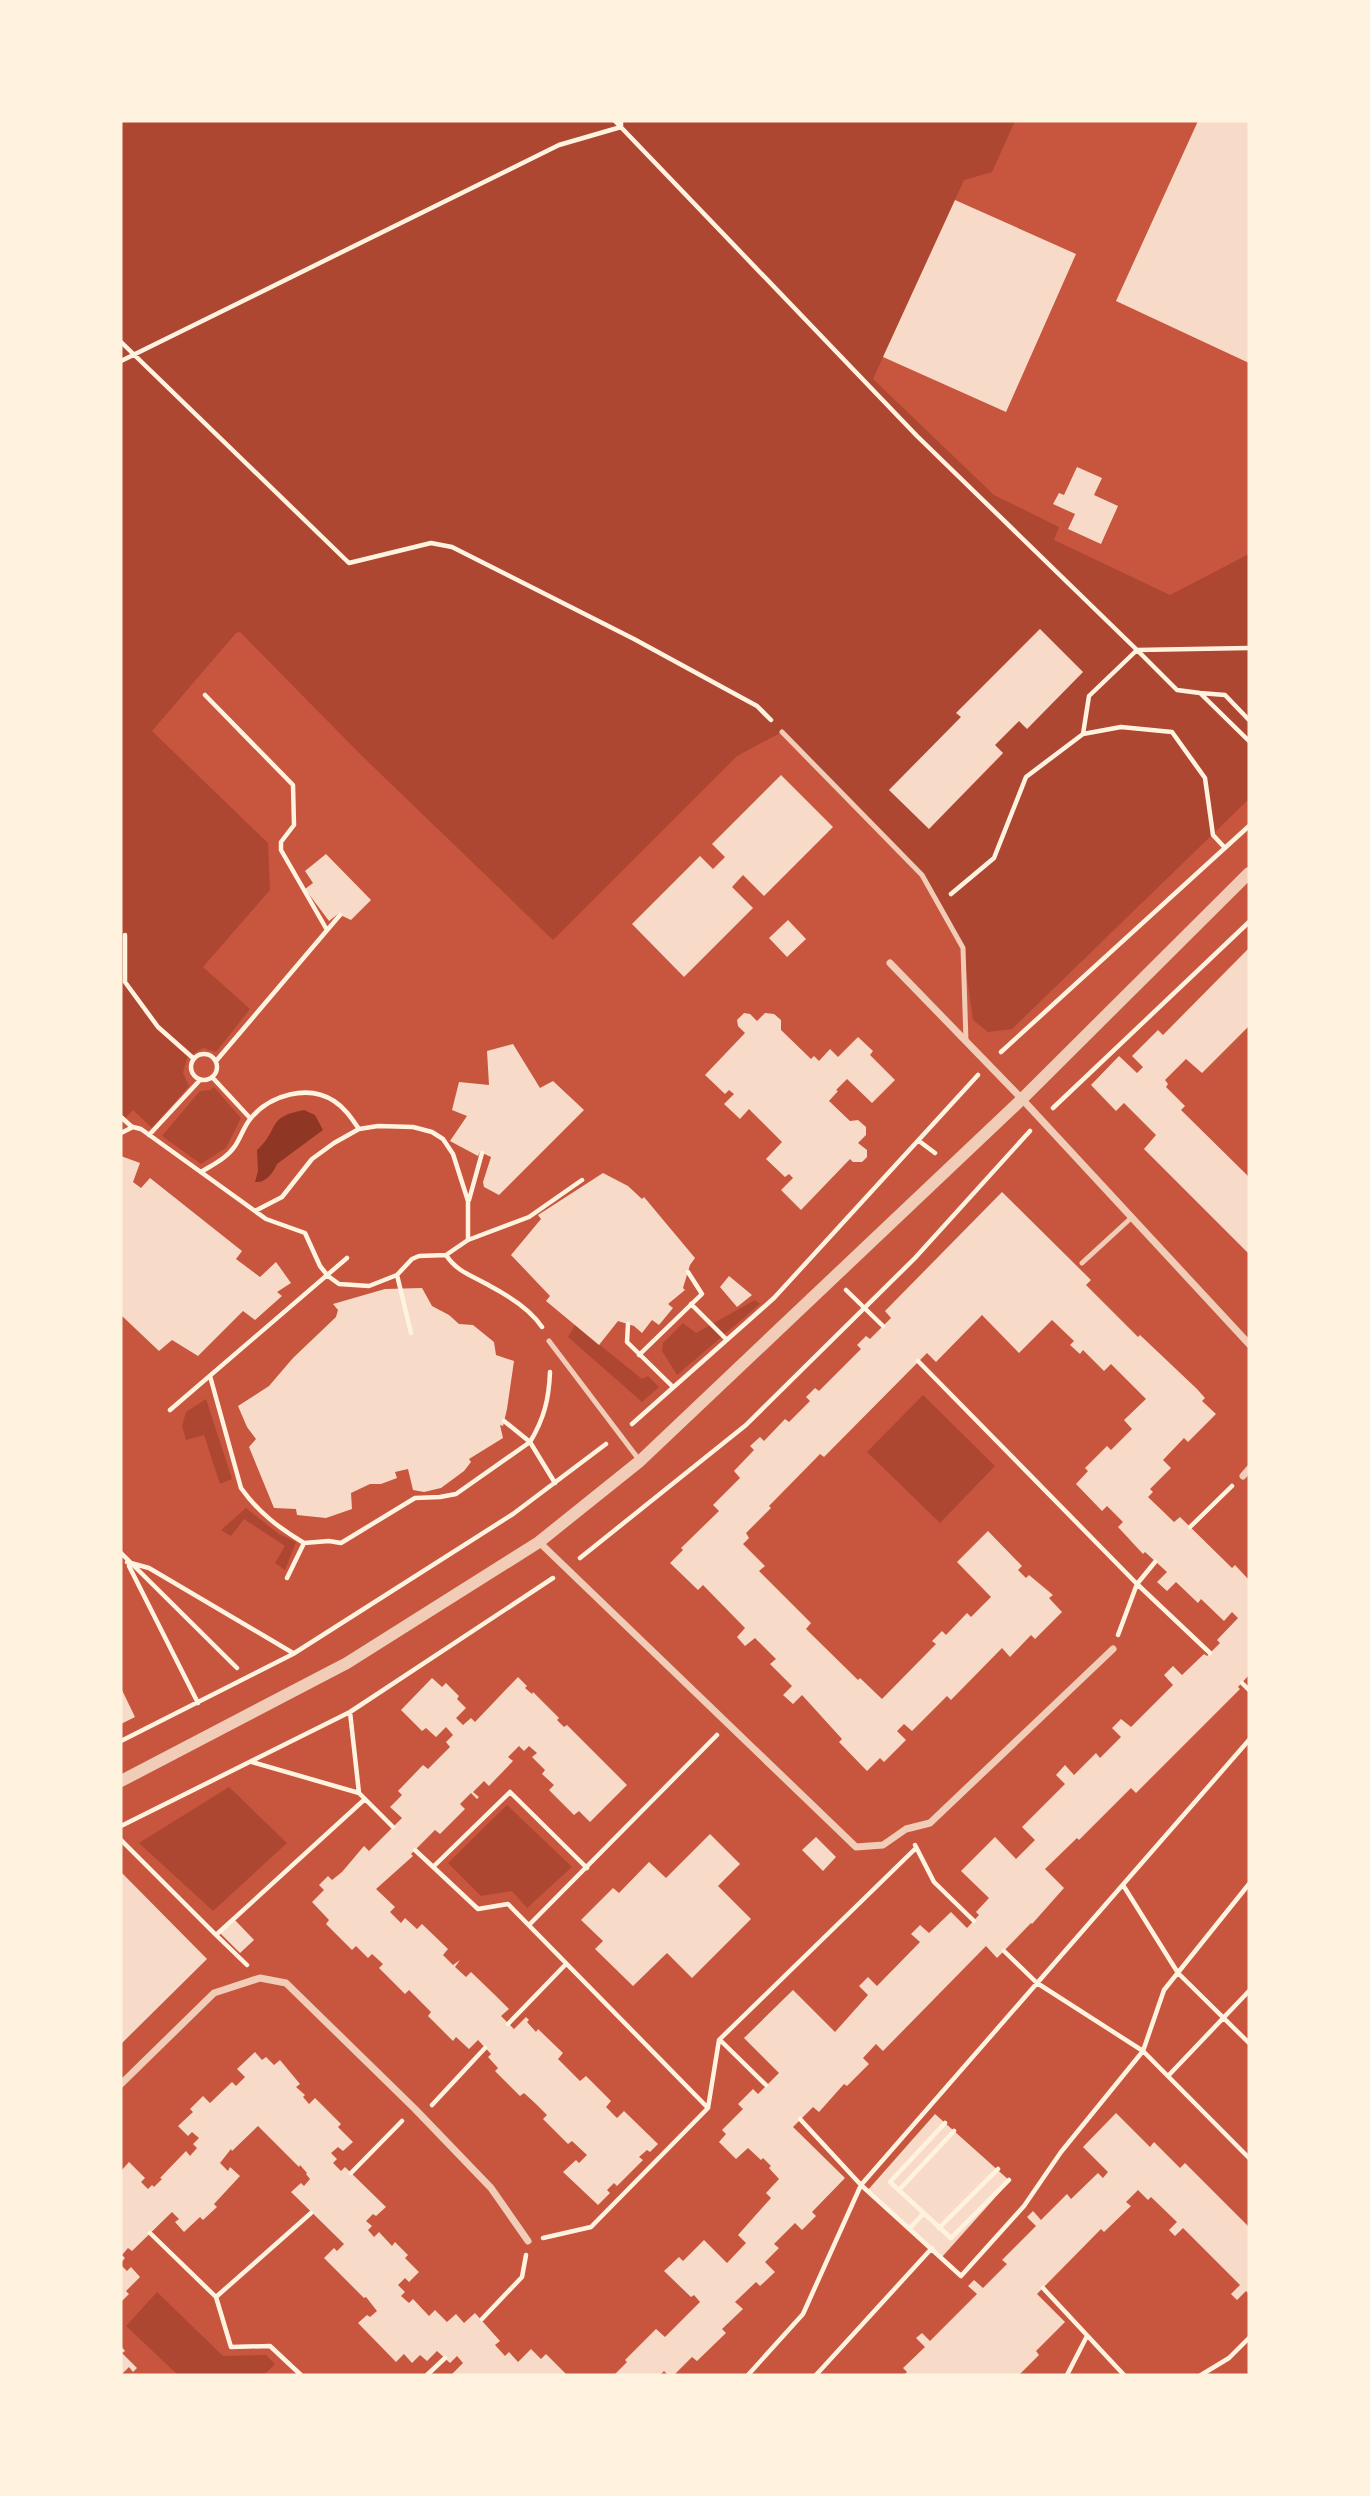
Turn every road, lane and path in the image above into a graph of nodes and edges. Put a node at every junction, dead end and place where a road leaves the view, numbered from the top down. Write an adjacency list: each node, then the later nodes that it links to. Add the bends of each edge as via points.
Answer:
1 (615, 121): 2 (path)
2 (621, 124): 4 (path, via 559,145); 7 (path, via 917,436)
3 (121, 342): 4 (path)
4 (135, 355): 5 (path); 11 (path, via 349,563 430,544 452,547 757,706)
5 (121, 361)
6 (1249, 648): 7 (path)
7 (1137, 650): 8 (path, via 1177,690); 12 (path, via 1090,696)
8 (1200, 693): 10 (path, via 1225,695); 13 (path)
9 (205, 695): 19 (path, via 293,785 294,825 281,842 281,850)
10 (1249, 720)
11 (782, 732): 17 (lane, via 922,874)
12 (1083, 734): 15 (path, via 1121,727 1172,732 1205,778 1213,835); 17 (path, via 1026,778 994,858)
13 (1249, 741)
14 (1249, 826): 15 (path)
15 (1225, 848): 26 (path)
16 (1249, 873): 29 (street)
17 (939, 905): 23 (lane, via 963,948)
18 (340, 915): 19 (path)
19 (327, 930): 25 (path)
20 (125, 936): 22 (path)
21 (890, 963): 23 (street)
22 (123, 982): 24 (path, via 158,1027)
23 (966, 1041): 26 (street)
24 (193, 1058): 25 (path, via 205,1054); 28 (path, via 191,1071)
25 (216, 1061): 27 (path)
26 (988, 1064): 29 (street); 54 (path, via 774,1298)
27 (212, 1077): 28 (path); 31 (path)
28 (200, 1080): 35 (path)
29 (1022, 1099): 41 (street); 49 (street)
30 (121, 1117): 32 (path)
31 (250, 1118): 33 (path, via 276,1098 307,1092 333,1100); 37 (path, via 234,1148)
32 (133, 1127): 34 (path); 35 (path)
33 (359, 1129): 39 (path, via 396,1126 432,1132 443,1139 453,1154); 40 (path, via 312,1159 282,1197)
34 (121, 1133)
35 (149, 1135): 37 (path)
36 (482, 1153): 39 (path)
37 (201, 1172): 40 (path)
38 (582, 1180): 42 (path, via 529,1217)
39 (468, 1201): 42 (path)
40 (255, 1211): 48 (path, via 305,1233)
41 (1131, 1218): 45 (lane); 56 (street)
42 (468, 1240): 43 (path)
43 (446, 1255): 47 (path, via 419,1256); 55 (path, via 461,1271 521,1305 538,1320)
44 (347, 1258): 48 (path)
45 (1082, 1263)
46 (688, 1272): 50 (path, via 702,1294)
47 (397, 1275): 48 (path, via 354,1287); 53 (path)
48 (328, 1276): 59 (path)
49 (835, 1279): 52 (path); 65 (street)
50 (691, 1304): 54 (path); 57 (path)
51 (628, 1324): 57 (path, via 627,1342)
52 (883, 1326)
53 (411, 1333)
54 (726, 1339): 60 (path)
55 (549, 1341): 63 (lane); 64 (path, via 548,1405)
56 (1249, 1344)
57 (639, 1355): 60 (path)
58 (918, 1361): 76 (path)
59 (210, 1376): 61 (path); 71 (path, via 241,1488 276,1526)
60 (673, 1387): 63 (path)
61 (170, 1410)
62 (504, 1421): 64 (path)
63 (620, 1433): 65 (lane); 68 (path)
64 (530, 1442): 68 (path); 71 (path, via 456,1494 415,1498 341,1543)
65 (640, 1461): 70 (street)
66 (1249, 1469): 67 (street)
67 (1243, 1476): 69 (path)
68 (555, 1483): 79 (path)
69 (1190, 1527)
70 (539, 1542): 85 (street); 89 (street, via 347,1663)
71 (304, 1543): 75 (path)
72 (121, 1553): 73 (path)
73 (127, 1562): 79 (path, via 149,1568); 80 (path); 83 (path)
74 (1156, 1562): 76 (path)
75 (287, 1578)
76 (1137, 1584): 77 (path); 78 (path)
77 (1113, 1649): 93 (street, via 930,1823)
78 (1210, 1653)
79 (293, 1654): 83 (path)
80 (237, 1668)
81 (1242, 1683): 82 (path)
82 (1249, 1689)
83 (198, 1703): 86 (path)
84 (350, 1712): 90 (path)
85 (728, 1725): 93 (street, via 856,1847 883,1845); 98 (path)
86 (121, 1741)
87 (1249, 1741): 100 (path)
88 (251, 1762): 90 (path)
89 (121, 1781)
90 (359, 1793): 91 (path)
91 (365, 1799): 92 (path); 103 (path)
92 (393, 1827)
93 (906, 1829): 95 (path)
94 (121, 1840): 103 (path)
95 (916, 1848): 101 (path, via 934,1882); 112 (path)
96 (415, 1850): 97 (path)
97 (433, 1867): 98 (path, via 510,1792); 102 (path, via 478,1909 508,1904)
98 (587, 1868): 102 (path)
99 (1249, 1884): 106 (path)
100 (1123, 1885): 106 (path); 108 (path)
101 (974, 1921)
102 (529, 1925): 105 (path)
103 (216, 1935): 107 (path)
104 (1004, 1951): 108 (path)
105 (567, 1964): 111 (path); 119 (path)
106 (1178, 1973): 110 (path); 115 (path, via 1164,1990)
107 (260, 1978): 117 (street, via 214,1993); 120 (street, via 286,1983)
108 (1037, 1983): 115 (path); 129 (path)
109 (1249, 1991): 110 (path)
110 (1224, 2018): 113 (path); 116 (path)
111 (508, 2024)
112 (719, 2040): 118 (path); 119 (path)
113 (1249, 2043)
114 (485, 2048): 121 (path)
115 (1143, 2051): 116 (path); 137 (path, via 1061,2152 1024,2206 961,2276)
116 (1168, 2076): 125 (path)
117 (121, 2084)
118 (766, 2085)
119 (708, 2108): 136 (path, via 591,2227)
120 (415, 2109): 121 (street); 127 (path)
121 (422, 2116): 136 (street, via 491,2188)
122 (800, 2119): 129 (path)
123 (945, 2123): 130 (path, via 890,2182)
124 (954, 2131): 130 (path)
125 (1249, 2158)
126 (998, 2169): 134 (path)
127 (351, 2173)
128 (1009, 2180): 134 (path, via 951,2238)
129 (861, 2185): 133 (path); 146 (path, via 803,2314)
130 (899, 2190): 132 (path)
131 (311, 2213): 139 (path)
132 (924, 2213): 133 (path); 134 (path)
133 (910, 2228): 137 (path)
134 (939, 2228)
135 (150, 2233): 139 (path)
136 (528, 2241): 140 (path, via 522,2277)
137 (932, 2248): 147 (path)
138 (1043, 2288): 141 (path)
139 (216, 2297): 144 (path, via 231,2347 270,2346)
140 (482, 2319)
141 (1087, 2336): 148 (path); 149 (path)
142 (1249, 2338): 150 (path, via 1229,2358)
143 (445, 2357): 145 (path)
144 (301, 2375)
145 (427, 2375)
146 (748, 2375)
147 (816, 2375)
148 (1068, 2375)
149 (1124, 2375)
150 (1201, 2375)

